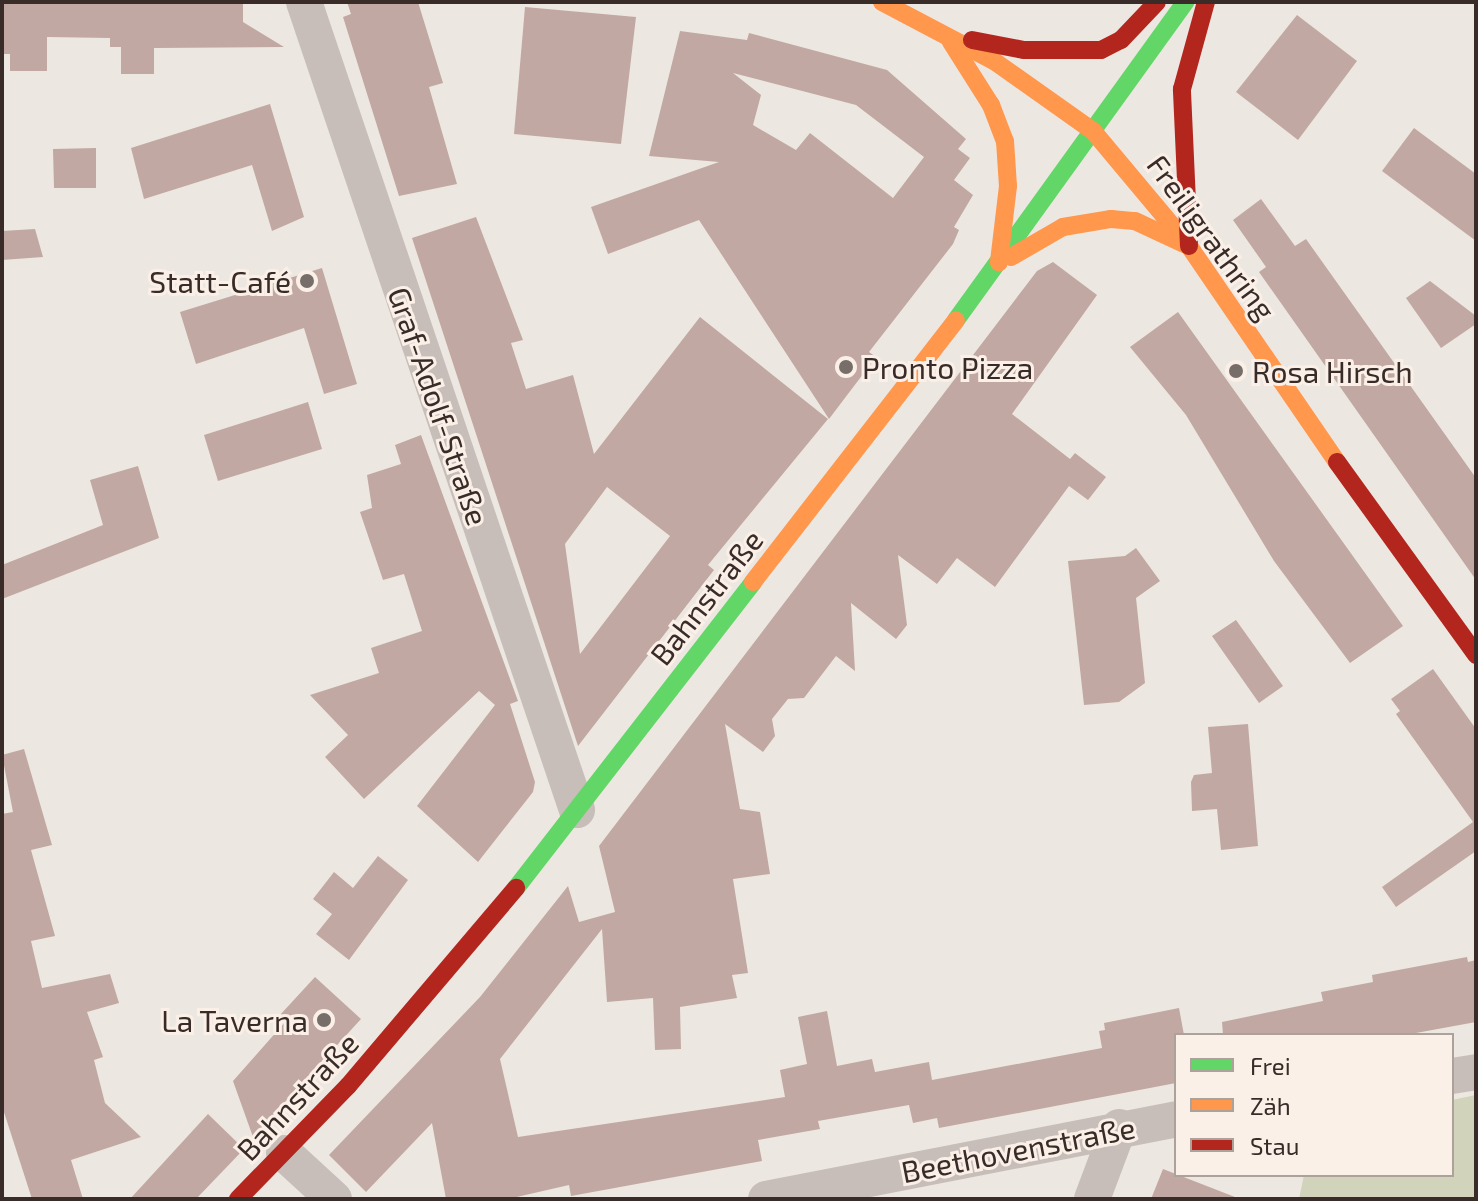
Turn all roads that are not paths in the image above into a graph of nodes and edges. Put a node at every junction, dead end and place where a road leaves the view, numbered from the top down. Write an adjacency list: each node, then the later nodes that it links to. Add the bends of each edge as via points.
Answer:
1 (304, 2): 11 (street, Graf-Adolf-Straße)
2 (882, 2): 6 (street)
3 (1157, 2): 6 (street, via 1121,40 1101,50 1024,50)
4 (1185, 2): 7 (street, Bahnstraße)
5 (1206, 2): 8 (street, via 1182,89)
6 (946, 35): 7 (street, Freiligrathring); 9 (street, via 991,105 1005,141 1008,186)
7 (1093, 131): 8 (street, Freiligrathring); 9 (street, Bahnstraße)
8 (1189, 246): 9 (street, via 1135,221 1080,221); 10 (street, Freiligrathring, via 1390,540)
9 (999, 265): 11 (street, Bahnstraße)
10 (1476, 655)
11 (577, 810): 16 (street, Bahnstraße, via 413,1011)
12 (1476, 1072): 13 (street)
13 (1454, 1076)
14 (1174, 1119): 15 (street, Beethovenstraße)
15 (1119, 1127): 19 (street, Beethovenstraße); 20 (street)
16 (284, 1153): 17 (street, Bahnstraße); 18 (street)
17 (238, 1199)
18 (334, 1199)
19 (766, 1199)
20 (1092, 1199)

